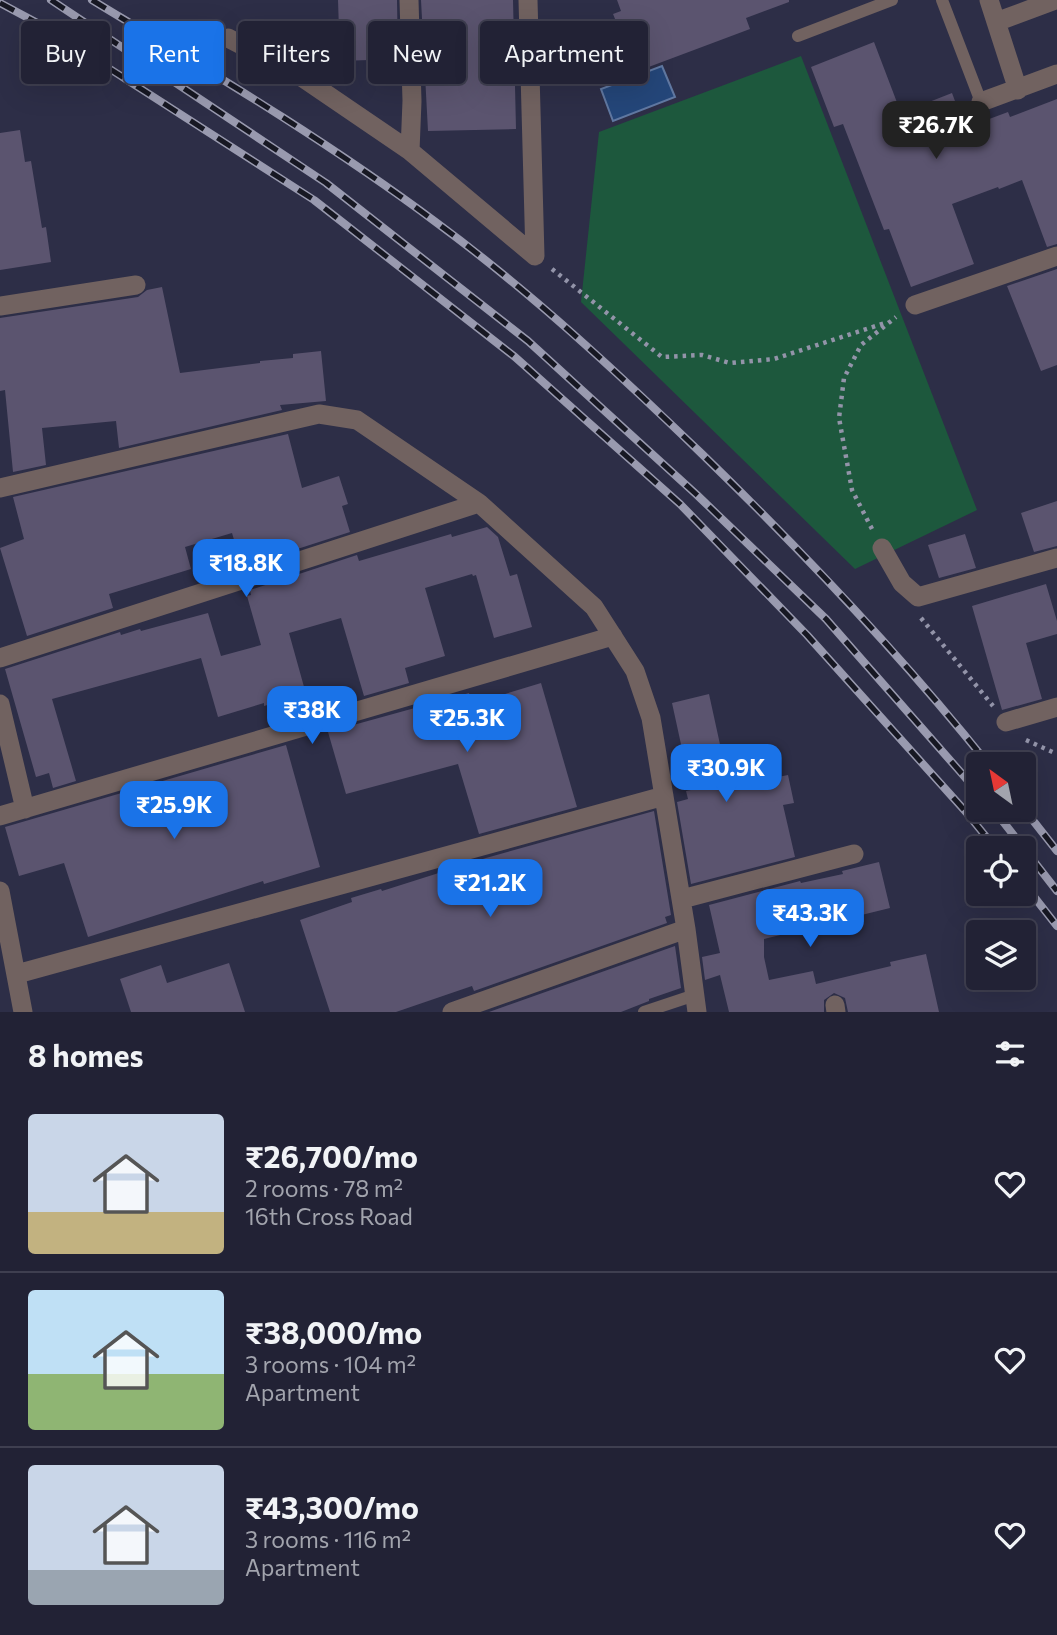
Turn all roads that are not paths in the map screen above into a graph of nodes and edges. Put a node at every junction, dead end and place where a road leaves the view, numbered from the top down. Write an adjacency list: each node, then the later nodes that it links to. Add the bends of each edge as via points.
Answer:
1 (409, 0): 13 (street)
2 (528, 0): 13 (street, via 535,256)
3 (892, 0): 8 (lane)
4 (942, 0): 12 (lane)
5 (989, 0): 7 (street)
6 (1055, 0): 7 (street)
7 (996, 22): 11 (street)
8 (798, 36)
9 (229, 38): 13 (street, via 298,74)
10 (1057, 74): 11 (street)
11 (1018, 90): 12 (street)
12 (981, 102)
13 (410, 151)
14 (1057, 256): 16 (street)
15 (136, 285): 17 (street)
16 (915, 305)
17 (0, 306)
18 (0, 488): 19 (street, via 319,414 357,420)
19 (479, 503): 22 (street, via 594,607); 23 (street)
20 (882, 548): 21 (street, via 902,583 918,597)
21 (1057, 558)
22 (612, 636): 27 (street, via 635,671 651,718); 28 (street)
23 (0, 658)
24 (0, 704): 28 (street)
25 (1057, 707): 26 (street)
26 (1006, 722)
27 (664, 796): 32 (street); 34 (street)
28 (25, 809): 29 (street)
29 (0, 816)
30 (854, 854): 32 (street)
31 (0, 891): 34 (street)
32 (681, 899): 33 (street)
33 (686, 929): 35 (street); 37 (street)
34 (17, 974): 36 (street)
35 (696, 1003): 38 (lane)
36 (23, 1012)
37 (452, 1012)
38 (644, 1012)

